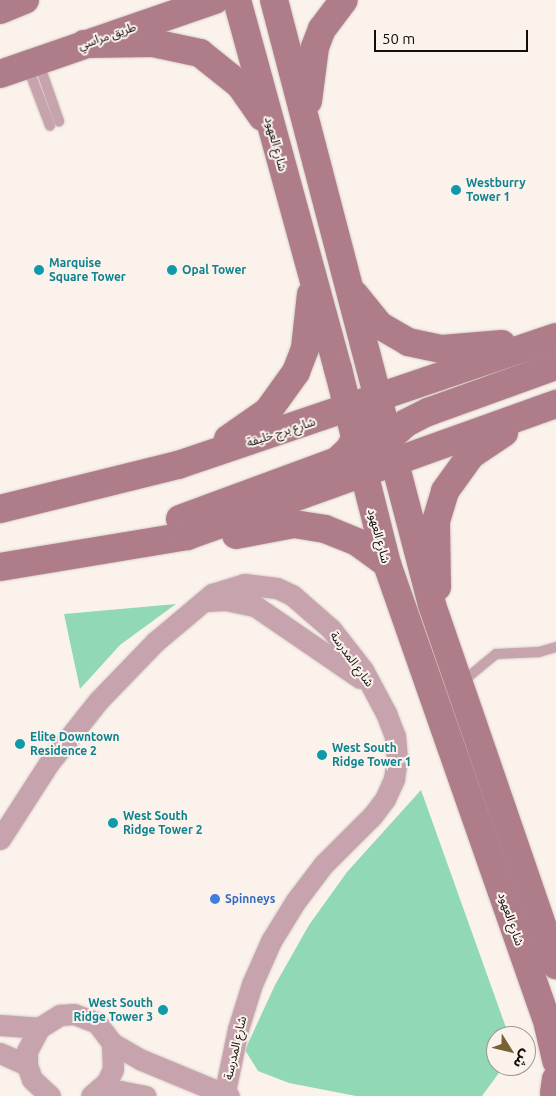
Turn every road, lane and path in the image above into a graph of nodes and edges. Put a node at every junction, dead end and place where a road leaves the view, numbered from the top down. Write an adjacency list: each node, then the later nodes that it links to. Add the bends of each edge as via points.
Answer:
1 (25, 0): 6 (street)
2 (215, 0): 7 (street, طريق مراسي)
3 (238, 0): 12 (street, شارع العهود)
4 (274, 0): 11 (street)
5 (344, 0): 11 (street, via 322,29 315,47 308,85)
6 (0, 10)
7 (84, 44): 8 (street, طريق مراسي); 12 (street, via 153,43 200,53 240,85)
8 (32, 62): 9 (street, طريق مراسي); 10 (lane)
9 (0, 74)
10 (54, 124)
11 (308, 135): 14 (street)
12 (274, 140): 13 (street, شارع العهود)
13 (313, 278): 19 (street, شارع العهود); 23 (street, via 305,348 284,393 249,427)
14 (349, 285): 15 (street, via 379,325 408,342 425,347 459,348); 17 (street)
15 (554, 338): 17 (street, شارع برج خليفة)
16 (556, 366): 21 (street, via 428,412)
17 (377, 400): 19 (street, شارع برج خليفة); 20 (street); 21 (street)
18 (548, 407): 22 (street); 31 (street, via 484,446 451,479 436,521 438,578)
19 (348, 410): 20 (street, شارع العهود); 23 (street, شارع برج خليفة)
20 (355, 438): 24 (street, شارع العهود); 27 (street, via 349,450 337,461 155,526)
21 (387, 438): 22 (street); 24 (street, via 373,454)
22 (395, 464): 24 (street); 31 (street)
23 (178, 465): 25 (street, شارع برج خليفة)
24 (365, 474): 26 (street); 28 (street, شارع العهود)
25 (0, 509)
26 (187, 536): 27 (street); 28 (street, via 231,536 280,526 308,526 343,534 373,551)
27 (128, 545): 29 (street)
28 (387, 564): 41 (street, شارع العهود, via 548,1025)
29 (0, 567)
30 (197, 603): 34 (street, via 226,600 255,606 329,654); 34 (street, شارع المدرسة, via 212,594 244,584 277,588 292,595 342,642); 35 (street, شارع المدرسة, via 99,700 50,763)
31 (432, 605): 33 (street)
32 (556, 647): 33 (lane, via 538,652 496,654)
33 (460, 685): 36 (street)
34 (376, 691): 44 (street, شارع المدرسة, via 395,736 397,758 394,779 372,816 323,865 300,894 271,942 252,984 238,1029)
35 (0, 838)
36 (556, 965)
37 (0, 1025): 38 (street)
38 (38, 1028): 39 (street, via 60,1015 86,1016 106,1032); 42 (street, via 27,1051)
39 (112, 1043): 43 (street, via 113,1069); 44 (street, via 142,1060)
40 (0, 1054): 42 (street)
41 (556, 1061)
42 (27, 1066): 45 (street, via 32,1079)
43 (94, 1094): 46 (street, via 120,1091)
44 (225, 1095)
45 (50, 1096)
46 (146, 1096)

